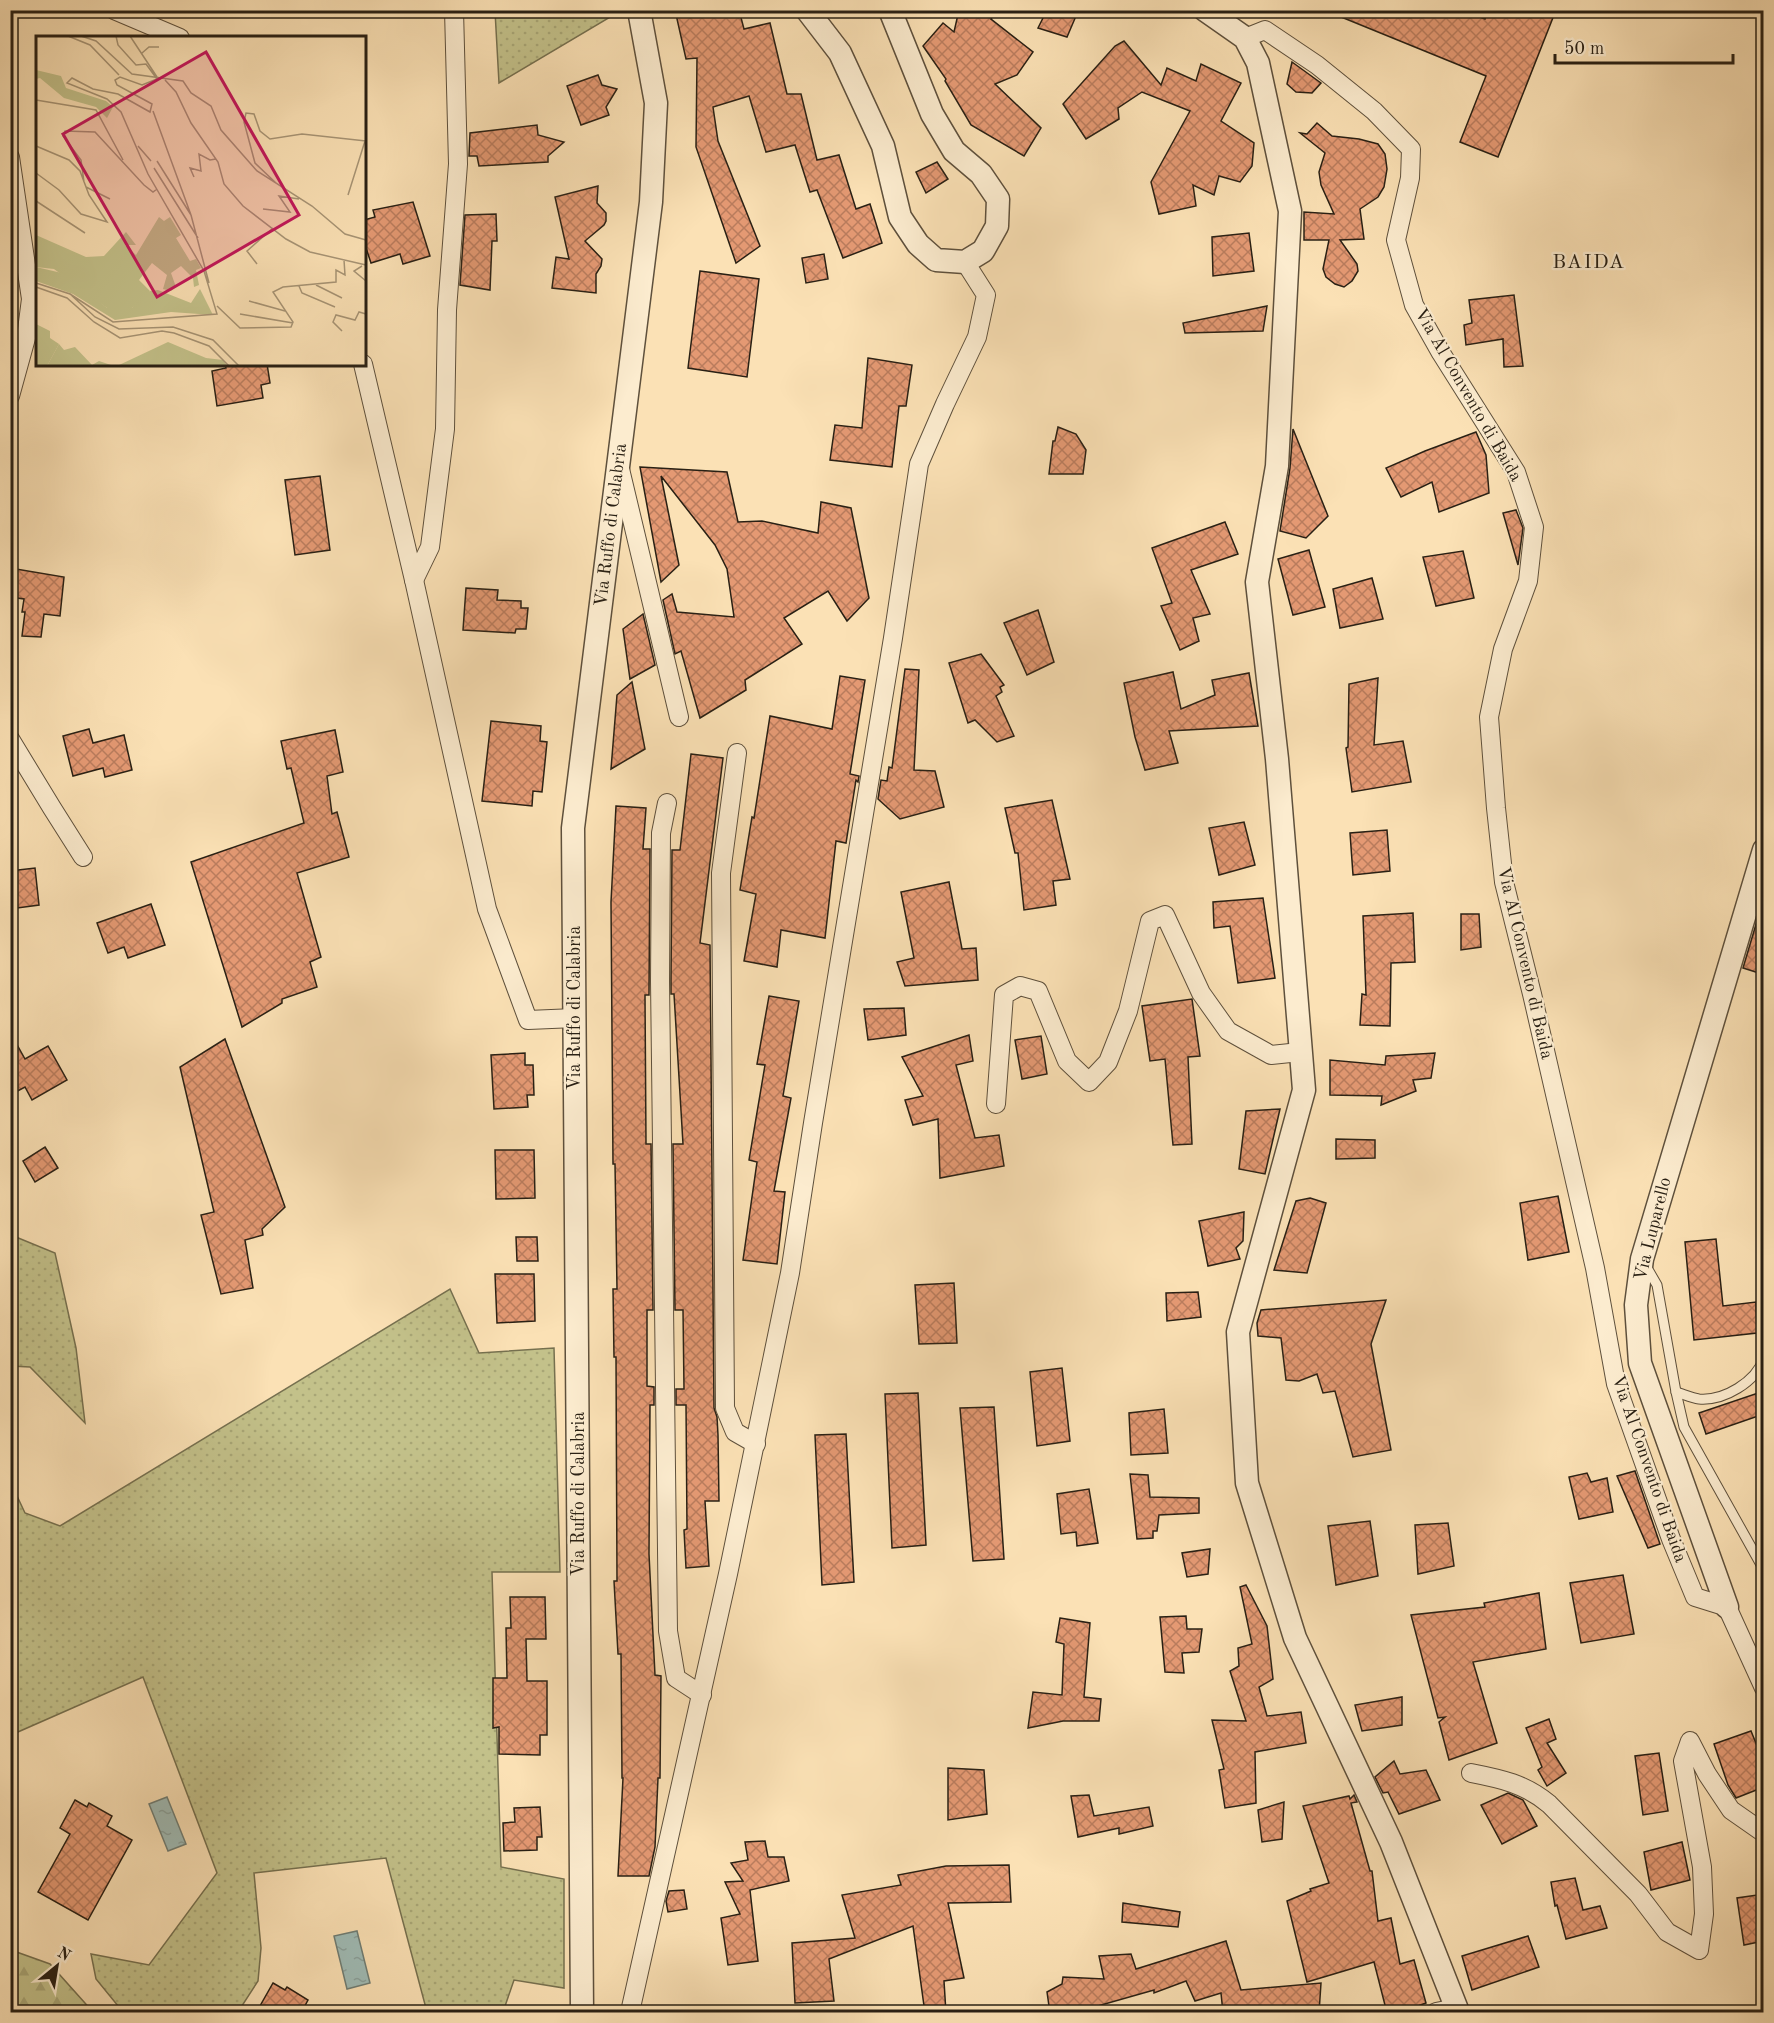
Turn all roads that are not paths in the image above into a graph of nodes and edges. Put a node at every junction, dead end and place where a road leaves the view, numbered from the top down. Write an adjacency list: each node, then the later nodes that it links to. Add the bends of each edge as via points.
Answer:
1 (114, 10): 7 (street)
2 (454, 10): 14 (street, via 458,164 447,309 444,429 430,547)
3 (639, 10): 13 (street, Via Ruffo di Calabria, via 656,103 651,202)
4 (807, 10): 10 (street, via 840,53 883,147 900,217 918,244 936,260)
5 (890, 10): 10 (street, via 937,123 954,151 981,174 998,199 997,226 983,251)
6 (1205, 10): 8 (street)
7 (175, 36)
8 (1245, 39): 22 (street, via 1258,63 1290,211 1277,466 1257,582 1277,759); 29 (street, Via Al Convento di Baida, via 1265,30 1374,111 1411,149 1410,178 1396,240 1414,305 1516,472 1534,527 1528,581 1503,649 1489,717 1504,882 1595,1268 1616,1384 1695,1598)
9 (10, 157): 12 (street, via 31,299 26,338)
10 (965, 262): 27 (street, via 986,295 977,337 919,465 790,1273)
11 (363, 366): 14 (street)
12 (10, 396)
13 (619, 461): 15 (street); 21 (street, Via Ruffo di Calabria, via 573,828)
14 (414, 580): 21 (street, via 487,909 528,1020)
15 (679, 717)
16 (10, 739): 20 (street)
17 (737, 753): 27 (street, via 721,873 725,1408 735,1432)
18 (667, 803): 31 (street, via 660,833 660,981 668,1630 676,1678)
19 (1764, 850): 24 (street, Via Luparello)
20 (83, 857)
21 (575, 1018): 35 (street, Via Ruffo di Calabria)
22 (1300, 1052): 23 (street, via 1271,1054 1228,1031 1201,993 1166,915 1150,921 1128,1011 1108,1062 1089,1082 1067,1061 1038,991 1020,986 1004,995); 34 (street, via 1304,1090 1238,1332 1247,1483 1295,1638 1391,1842)
23 (996, 1104)
24 (1642, 1259): 26 (lane, via 1657,1285); 29 (street, Via Luparello, via 1636,1305 1640,1363)
25 (1764, 1358): 26 (lane, via 1755,1376 1724,1395 1700,1399)
26 (1676, 1392): 28 (lane, via 1684,1427)
27 (756, 1444): 31 (street)
28 (1764, 1570)
29 (1727, 1607): 30 (street)
30 (1764, 1688)
31 (702, 1695): 36 (street)
32 (1471, 1773): 33 (street, via 1533,1791 1550,1804 1638,1894 1667,1932 1700,1950 1704,1914 1701,1867 1683,1761 1690,1741 1731,1810)
33 (1764, 1833)
34 (1450, 2011)
35 (582, 2013)
36 (630, 2013)

